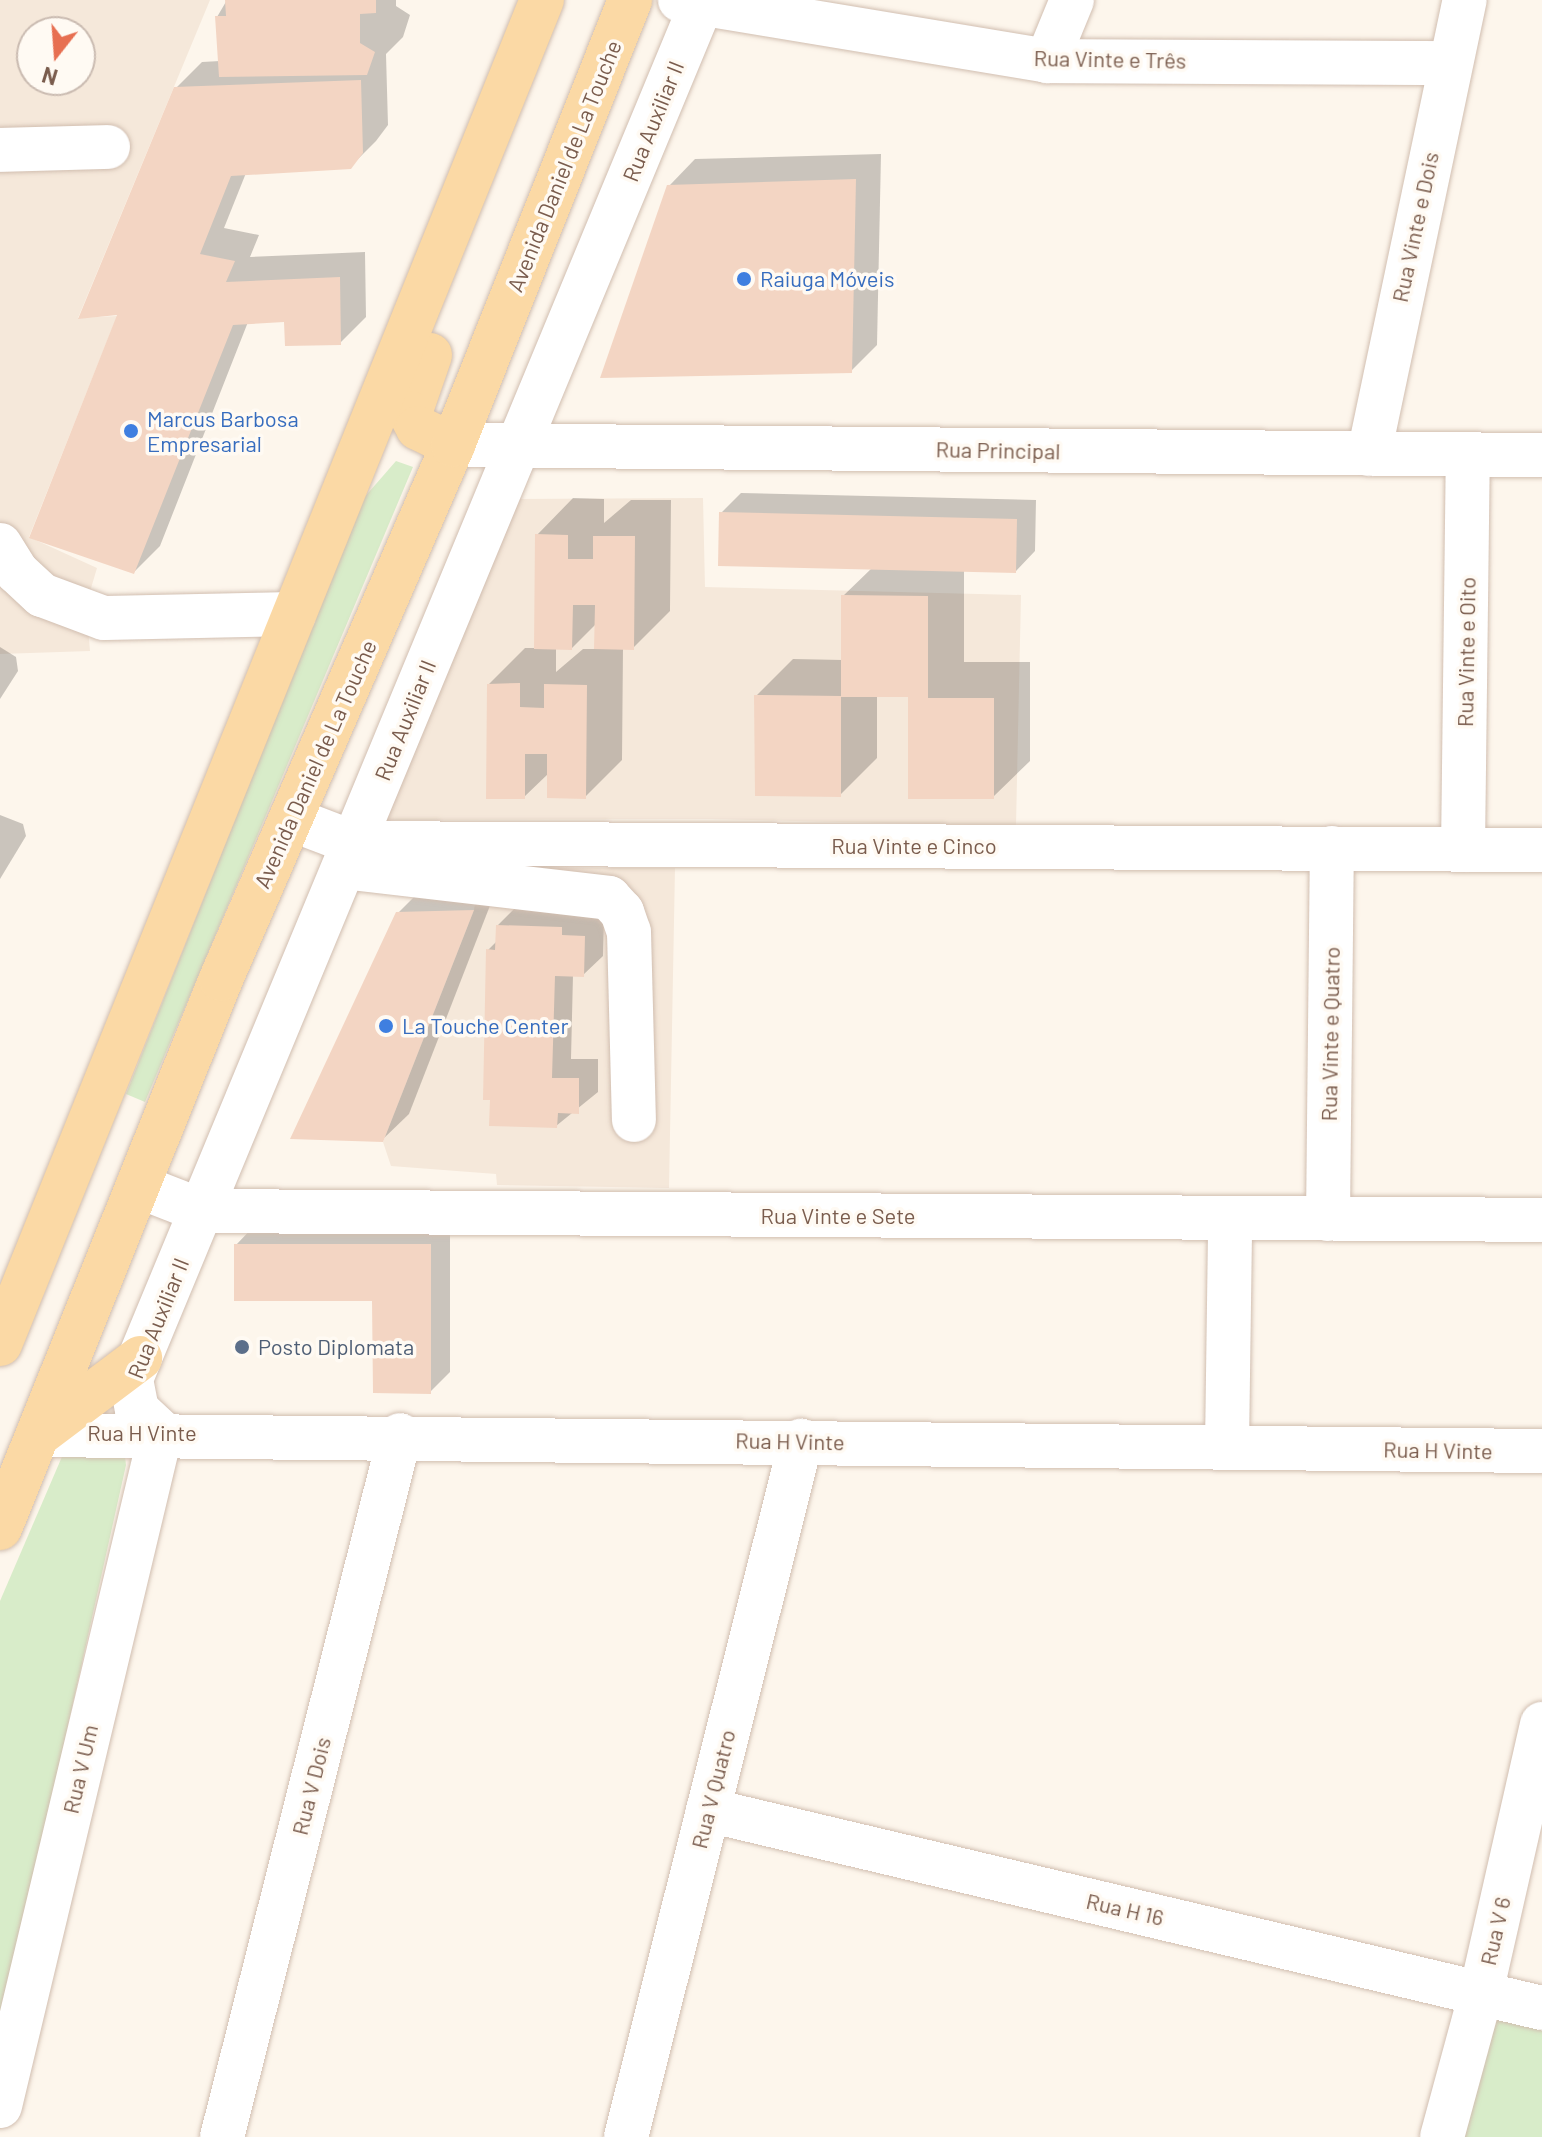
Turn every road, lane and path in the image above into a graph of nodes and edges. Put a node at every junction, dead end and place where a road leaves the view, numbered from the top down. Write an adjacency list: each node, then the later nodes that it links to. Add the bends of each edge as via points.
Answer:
1 (542, 0): 17 (main road)
2 (572, 0): 11 (main road, via 410,405 418,428)
3 (630, 0): 11 (main road, Avenida Daniel de La Touche)
4 (1072, 0): 7 (street)
5 (1465, 0): 8 (street, Rua Vinte e Dois)
6 (694, 2): 7 (street, Rua Vinte e Três); 12 (street, Rua Auxiliar II)
7 (1047, 61): 8 (street, Rua Vinte e Três)
8 (1449, 63): 13 (street, Rua Vinte e Dois)
9 (108, 147): 10 (street)
10 (0, 150)
11 (453, 445): 12 (street, Rua Principal); 18 (main road, Avenida Daniel de La Touche)
12 (519, 446): 13 (street, Rua Principal); 22 (street, Rua Auxiliar II)
13 (1369, 454): 14 (street, Rua Principal)
14 (1468, 455): 15 (street, Rua Principal); 20 (street, Rua Vinte e Oito)
15 (1542, 455)
16 (0, 545): 17 (street, via 17,572 42,595 104,618)
17 (294, 614): 29 (main road)
18 (291, 819): 22 (street, Rua Vinte e Cinco); 24 (main road, Avenida Daniel de La Touche)
19 (1332, 848): 20 (street, Rua Vinte e Cinco); 22 (street, Rua Vinte e Cinco); 27 (street, Rua Vinte e Quatro)
20 (1463, 850): 21 (street, Rua Vinte e Cinco)
21 (1542, 850)
22 (349, 855): 23 (street, via 609,898 622,912 629,932); 25 (street, Rua Auxiliar II)
23 (634, 1120)
24 (138, 1186): 25 (street, Rua Vinte e Sete); 32 (main road, Avenida Daniel de La Touche)
25 (202, 1211): 26 (street, Rua Vinte e Sete); 30 (street, Rua Auxiliar II)
26 (1230, 1219): 27 (street, Rua Vinte e Sete); 35 (street)
27 (1328, 1219): 28 (street, Rua Vinte e Sete)
28 (1542, 1220)
29 (0, 1344)
30 (140, 1358): 31 (street, Rua Auxiliar II, via 131,1379 132,1399 144,1419); 32 (main road)
31 (161, 1432): 32 (street, Rua H Vinte); 33 (street, Rua H Vinte); 42 (street, Rua V Um)
32 (38, 1435): 37 (main road, Avenida Daniel de La Touche)
33 (400, 1435): 34 (street, Rua H Vinte); 43 (street, Rua V Dois)
34 (801, 1441): 35 (street, Rua H Vinte); 39 (street, Rua V Quatro)
35 (1227, 1447): 36 (street, Rua H Vinte)
36 (1542, 1451)
37 (0, 1528)
38 (1542, 1724): 40 (street, Rua V 6)
39 (708, 1810): 40 (street, Rua H 16); 44 (street, Rua V Quatro)
40 (1481, 1993): 41 (street, Rua H 16); 45 (street, Rua V 6)
41 (1542, 2008)
42 (0, 2106)
43 (222, 2137)
44 (626, 2137)
45 (1442, 2137)

